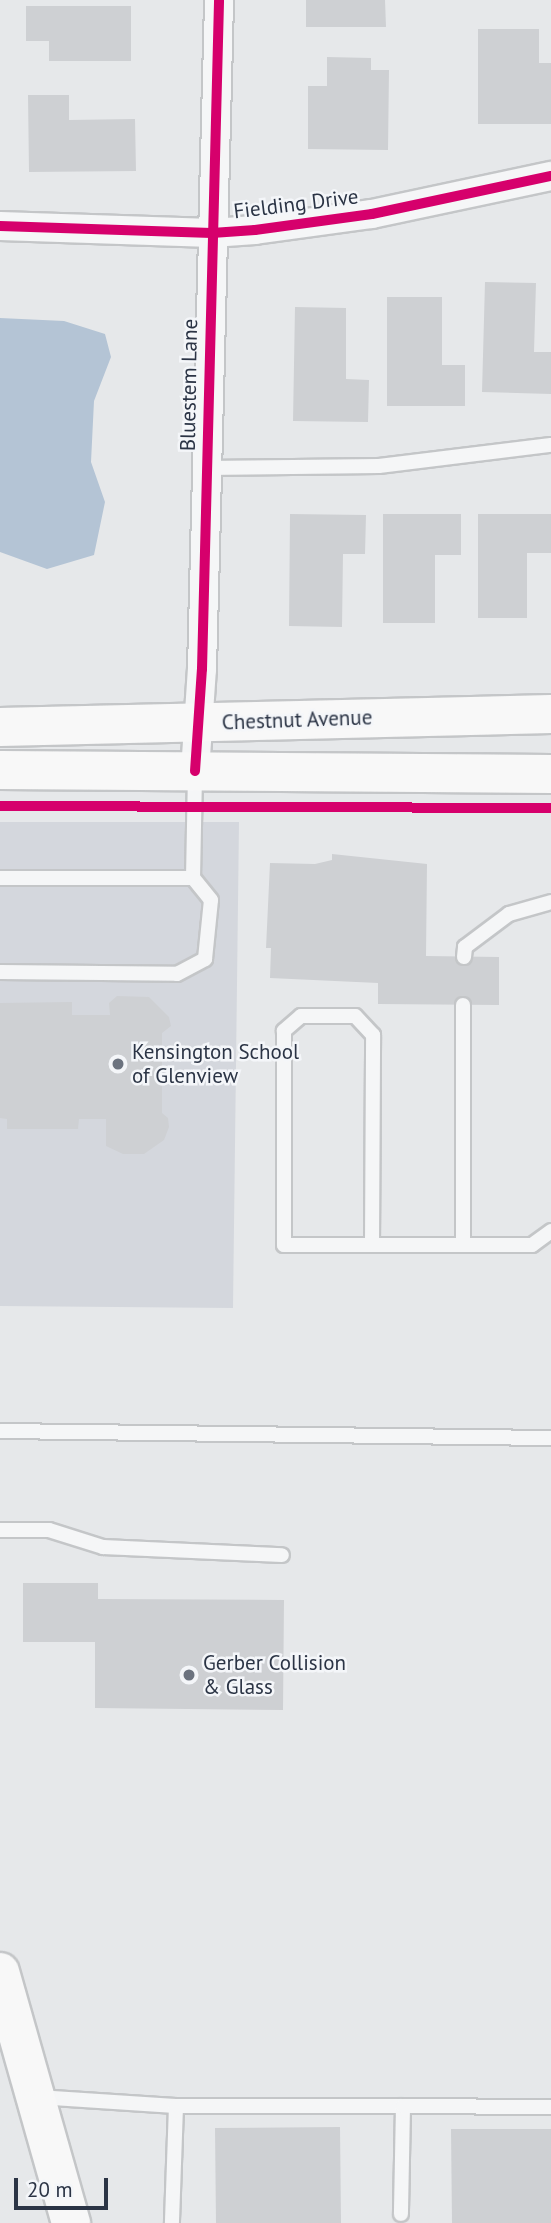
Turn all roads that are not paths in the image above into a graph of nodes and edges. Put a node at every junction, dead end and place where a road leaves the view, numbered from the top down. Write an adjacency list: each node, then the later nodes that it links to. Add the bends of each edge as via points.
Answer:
1 (219, 0): 4 (street, Bluestem Lane)
2 (551, 176): 4 (street, Fielding Drive, via 372,214)
3 (0, 226): 4 (street, Fielding Drive)
4 (212, 233): 6 (street, Bluestem Lane)
5 (551, 445): 6 (lane, via 379,466)
6 (206, 468): 8 (street, Bluestem Lane)
7 (551, 714): 8 (street, Chestnut Avenue)
8 (200, 723): 9 (street, Chestnut Avenue); 11 (street, Bluestem Lane)
9 (0, 727)
10 (0, 770): 11 (street)
11 (195, 771): 12 (street); 14 (lane)
12 (551, 774)
13 (0, 878): 14 (lane)
14 (192, 878): 17 (lane, via 211,900 209,936 205,960 177,974)
15 (551, 902): 16 (lane, via 509,914 465,947)
16 (464, 957)
17 (0, 972)
18 (463, 1005): 21 (lane)
19 (551, 1231): 21 (lane, via 532,1245)
20 (372, 1245): 20 (lane, via 284,1245 284,1031 301,1016 355,1016 373,1035); 21 (lane)
21 (463, 1245)
22 (0, 1431): 23 (lane)
23 (551, 1438)
24 (0, 1530): 25 (lane, via 49,1530 103,1547)
25 (282, 1555)
26 (0, 1972): 27 (street)
27 (35, 2097): 28 (lane); 32 (street)
28 (176, 2106): 29 (lane); 33 (lane)
29 (403, 2106): 30 (lane); 31 (lane)
30 (551, 2108)
31 (401, 2214)
32 (71, 2223)
33 (172, 2223)

